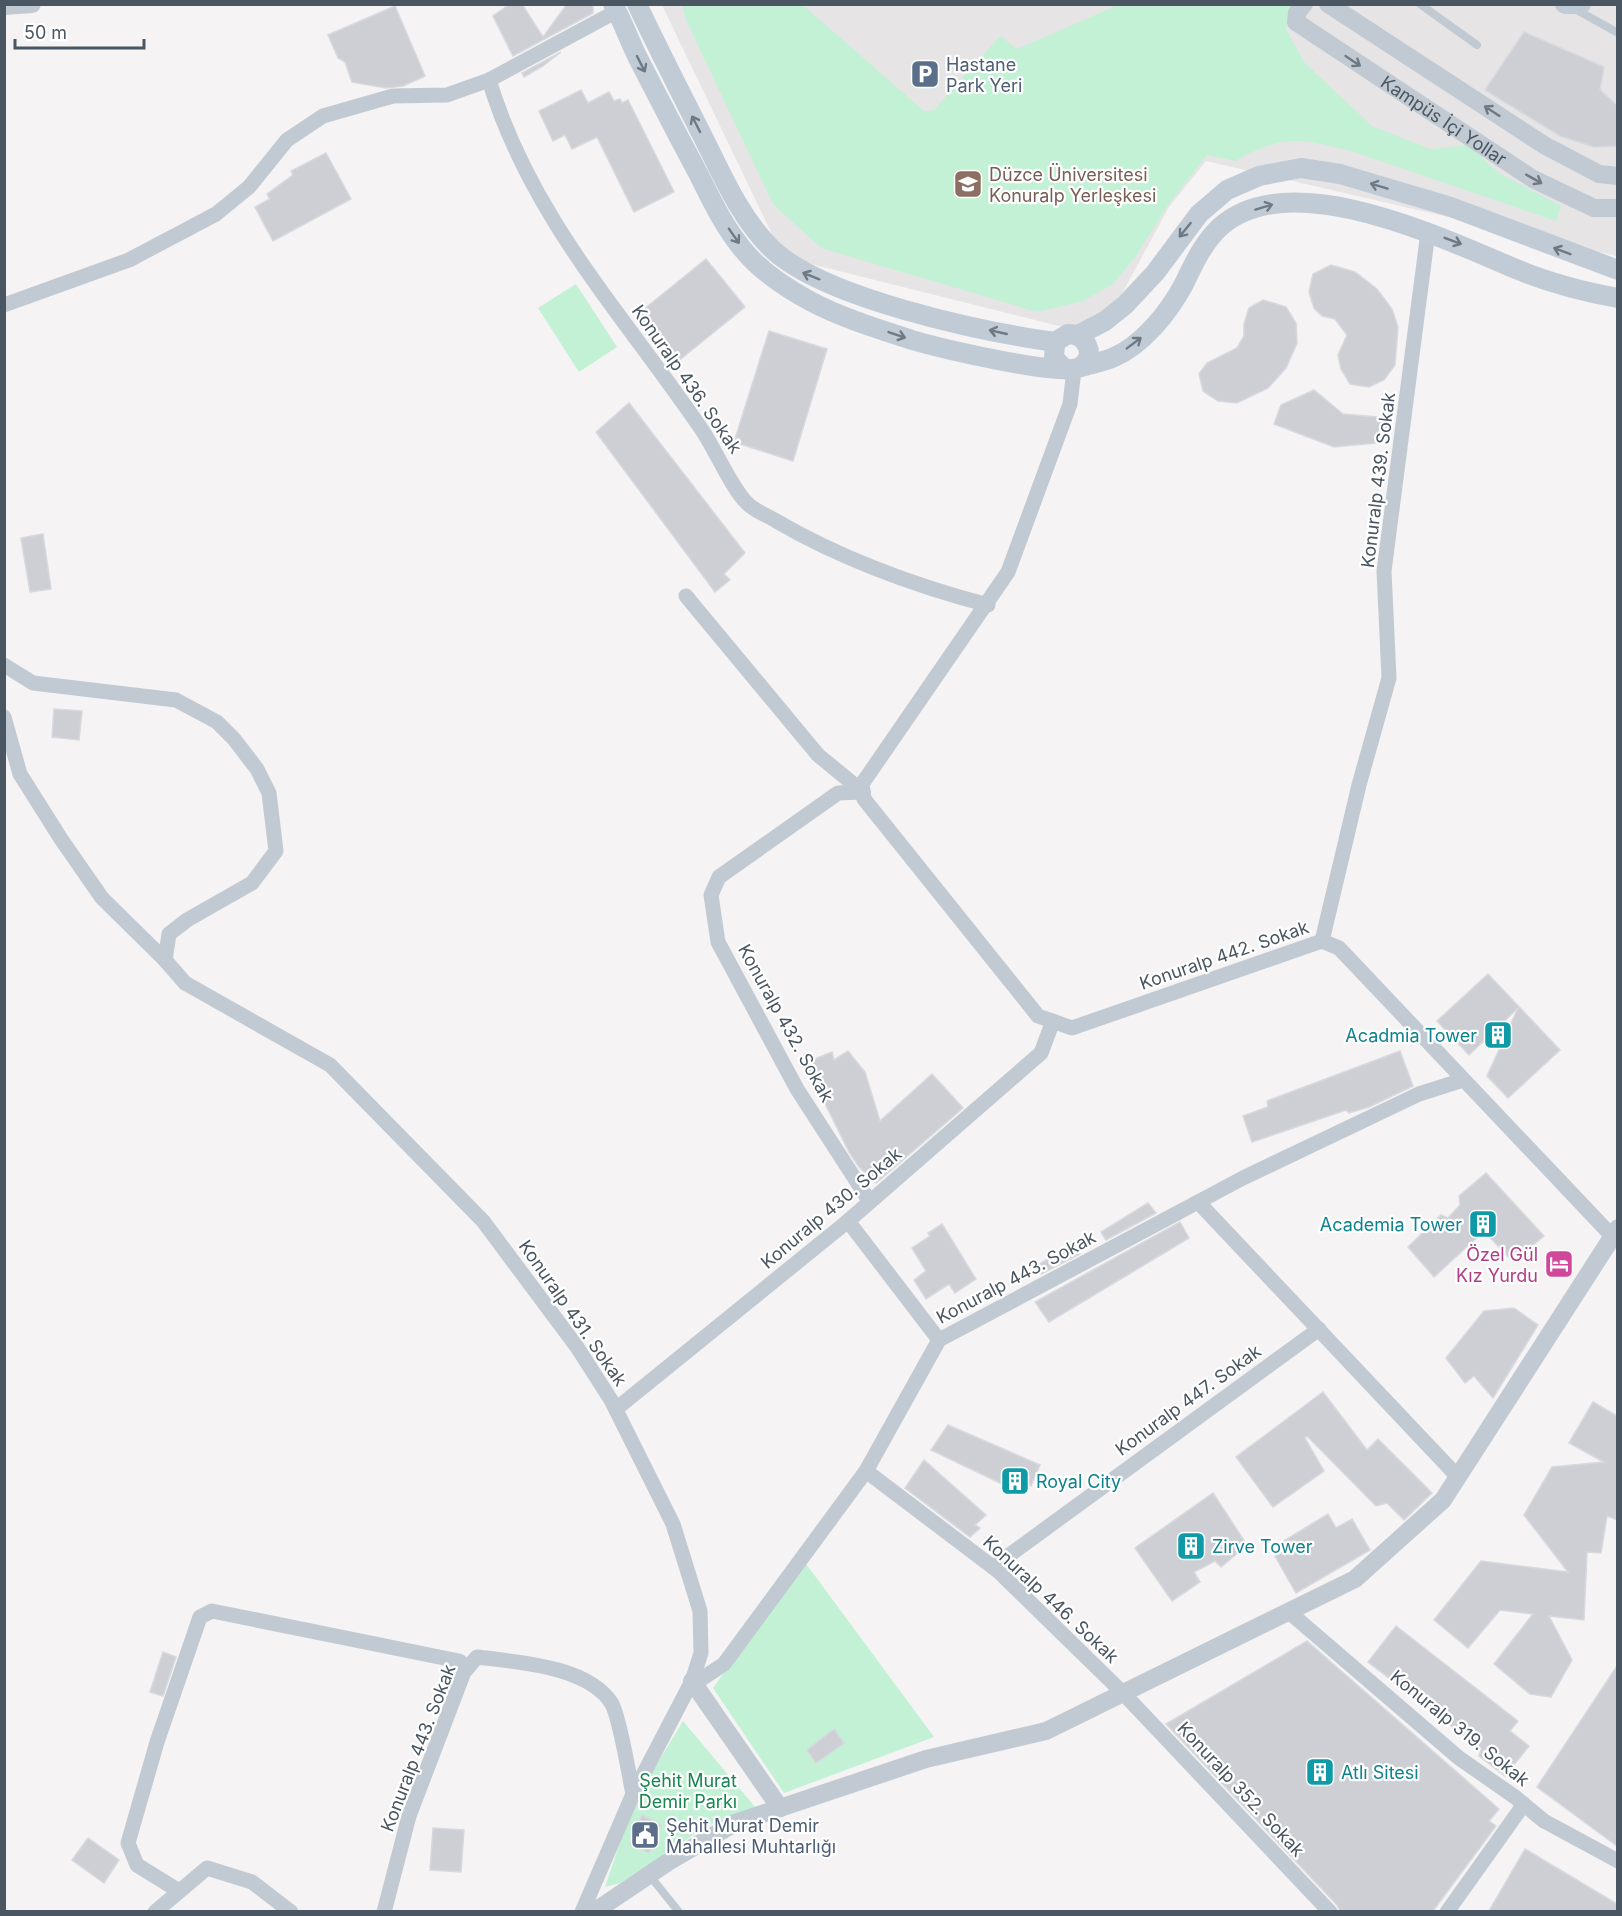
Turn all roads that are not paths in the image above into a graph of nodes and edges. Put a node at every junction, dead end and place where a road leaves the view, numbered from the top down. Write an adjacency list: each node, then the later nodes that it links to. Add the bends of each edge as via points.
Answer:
1 (32, 4): 8 (street)
2 (637, 4): 20 (main road, one-way to 2, via 906,309 850,292 792,265 770,247 738,206)
3 (1304, 4): 14 (street, Kampüs İçi Yollar, one-way to 14, via 1296,22 1533,179 1594,208)
4 (1328, 4): 13 (street, Kampüs İçi Yollar, one-way to 4, via 1599,174 1544,145)
5 (1420, 4): 11 (lane)
6 (1581, 4): 7 (main road)
7 (1567, 5): 10 (lane)
8 (4, 6)
9 (618, 7): 12 (street); 21 (main road, one-way to 21, via 637,56 720,217 746,253 780,282 846,317 914,340 1033,367)
10 (1617, 32)
11 (1477, 45)
12 (489, 80): 18 (street, via 447,94 393,96 323,116 287,140 249,187 216,214 129,260); 23 (street, Konuralp 436. Sokak, via 503,125 524,170 574,255 703,431 747,503 806,538 939,592)
13 (1617, 176)
14 (1617, 208)
15 (1428, 232): 17 (main road, one-way to 17, via 1577,290); 21 (main road, one-way to 15, via 1113,358 1137,342 1167,310 1221,226 1247,212 1279,202 1339,205); 27 (street, Konuralp 439. Sokak, via 1384,571 1389,678)
16 (1617, 270): 19 (main road, one-way to 19, via 1451,207 1340,174 1301,168 1260,176 1227,189 1199,214 1155,273 1125,304 1105,321)
17 (1617, 298)
18 (4, 305)
19 (1078, 335): 20 (main road, via 1068,334); 21 (main road, via 1089,350)
20 (1055, 342): 21 (main road, via 1054,358)
21 (1073, 369): 23 (street, via 1070,404 1008,572)
22 (686, 596): 26 (street, via 818,754)
23 (988, 605): 26 (street, via 862,784)
24 (4, 665): 28 (street, via 33,683 176,700 217,722 257,769 269,793 276,850 252,883 169,934)
25 (4, 717): 28 (street, Konuralp 431. Sokak, via 20,774 61,839 102,898)
26 (863, 792): 29 (street, via 864,799 1038,1016); 31 (street, Konuralp 432. Sokak, via 838,794 719,877 711,895 718,942 752,1008 797,1089)
27 (1322, 941): 29 (street, Konuralp 442. Sokak, via 1072,1028); 30 (street, Konuralp 442. Sokak, via 1339,948)
28 (165, 960): 37 (street, Konuralp 431. Sokak, via 185,983 330,1065 483,1221 577,1347)
29 (1053, 1021): 31 (street, Konuralp 430. Sokak, via 1041,1053)
30 (1463, 1080): 32 (street, Konuralp 443. Sokak, via 1419,1094); 34 (street, Konuralp 442. Sokak)
31 (870, 1202): 33 (street, Konuralp 430. Sokak)
32 (1198, 1202): 35 (street); 36 (street, Konuralp 443. Sokak)
33 (848, 1221): 36 (street); 37 (street, Konuralp 430. Sokak)
34 (1614, 1232): 39 (street)
35 (1319, 1329): 39 (street); 40 (street, Konuralp 447. Sokak)
36 (939, 1340): 38 (street, Konuralp 443. Sokak)
37 (616, 1409): 43 (street, Konuralp 431. Sokak, via 673,1524 700,1611 701,1653)
38 (866, 1470): 40 (street, Konuralp 446. Sokak); 43 (street, Konuralp 443. Sokak, via 724,1664)
39 (1458, 1477): 41 (street, via 1443,1500 1355,1579)
40 (993, 1567): 44 (street, Konuralp 446. Sokak)
41 (1289, 1612): 44 (street); 46 (street, Konuralp 319. Sokak, via 1460,1758)
42 (468, 1668): 45 (street, Konuralp 443. Sokak, via 477,1657 535,1664 589,1681 612,1705); 50 (street, via 459,1661 212,1611 200,1617 157,1742 128,1843 137,1865); 53 (street, Konuralp 443. Sokak, via 409,1816)
43 (693, 1682): 45 (street, Konuralp 431. Sokak); 47 (street)
44 (1123, 1693): 47 (street, via 1046,1731 926,1760); 57 (street, Konuralp 352. Sokak)
45 (633, 1794): 54 (street, Konuralp 431. Sokak)
46 (1524, 1804): 48 (street, Konuralp 319. Sokak, via 1544,1821); 58 (street)
47 (780, 1808): 49 (street, via 735,1823)
48 (1617, 1861)
49 (649, 1875): 55 (street); 56 (lane)
50 (179, 1891): 51 (street); 52 (street, via 207,1868 252,1882)
51 (155, 1911)
52 (291, 1911)
53 (384, 1911)
54 (582, 1911)
55 (594, 1911)
56 (679, 1911)
57 (1330, 1911)
58 (1447, 1911)

